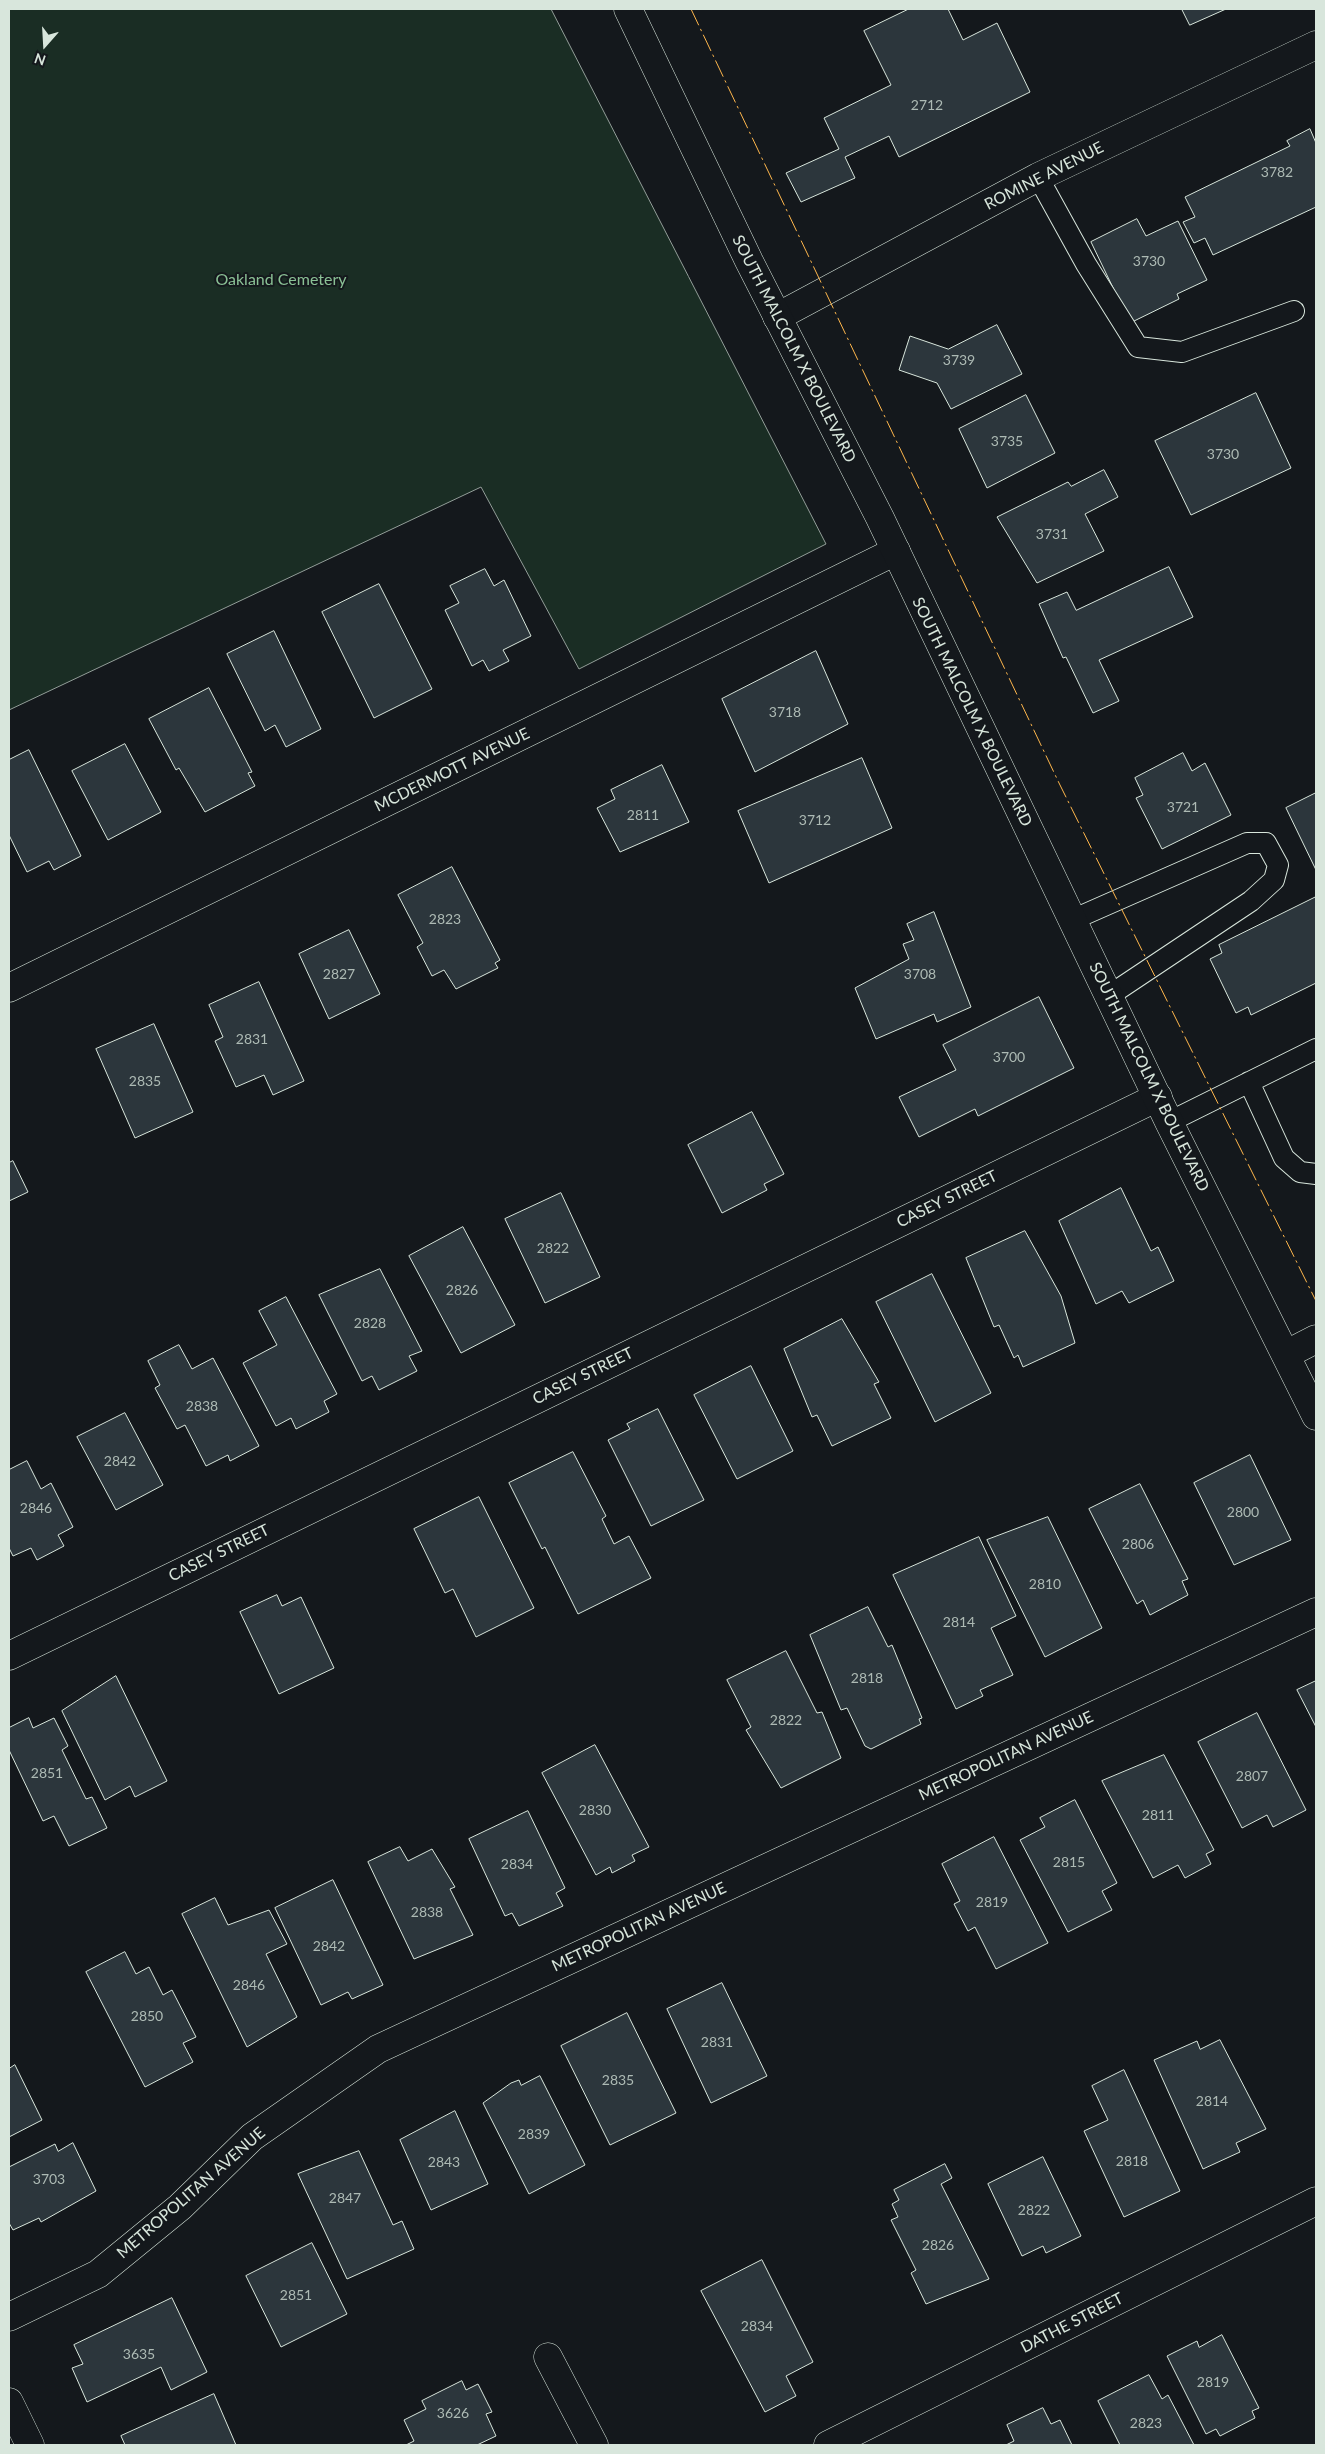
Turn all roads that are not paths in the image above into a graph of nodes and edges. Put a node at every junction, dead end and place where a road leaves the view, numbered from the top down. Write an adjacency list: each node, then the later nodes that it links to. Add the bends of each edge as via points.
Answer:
1 (628, 9): 5 (street, SOUTH MALCOLM X BOULEVARD)
2 (1316, 45): 3 (street, ROMINE AVENUE)
3 (1038, 177): 4 (lane, via 1086,264 1138,347 1182,352); 5 (street, ROMINE AVENUE)
4 (1294, 310)
5 (777, 317): 6 (street, SOUTH MALCOLM X BOULEVARD)
6 (896, 552): 7 (street, SOUTH MALCOLM X BOULEVARD); 8 (street, MCDERMOTT AVENUE)
7 (1072, 920): 9 (street, SOUTH MALCOLM X BOULEVARD); 9 (lane, via 1247,843 1266,843 1278,864 1274,880 1251,902)
8 (9, 988)
9 (1110, 996): 12 (street, SOUTH MALCOLM X BOULEVARD)
10 (1316, 1049): 11 (lane)
11 (1249, 1082): 13 (lane); 14 (lane, via 1284,1158 1300,1172)
12 (1158, 1096): 13 (street, SOUTH MALCOLM X BOULEVARD); 19 (street, CASEY STREET)
13 (1169, 1122): 16 (street, SOUTH MALCOLM X BOULEVARD)
14 (1316, 1174)
15 (1316, 1339): 16 (street)
16 (1287, 1354): 17 (street, SOUTH MALCOLM X BOULEVARD)
17 (1316, 1416)
18 (1316, 1612): 21 (street, METROPOLITAN AVENUE, via 378,2049 252,2137 180,2207 98,2274)
19 (9, 1656)
20 (1316, 2201): 26 (street, DATHE STREET)
21 (9, 2317)
22 (548, 2357): 25 (street)
23 (9, 2402): 24 (street)
24 (30, 2445)
25 (594, 2445)
26 (828, 2445)

